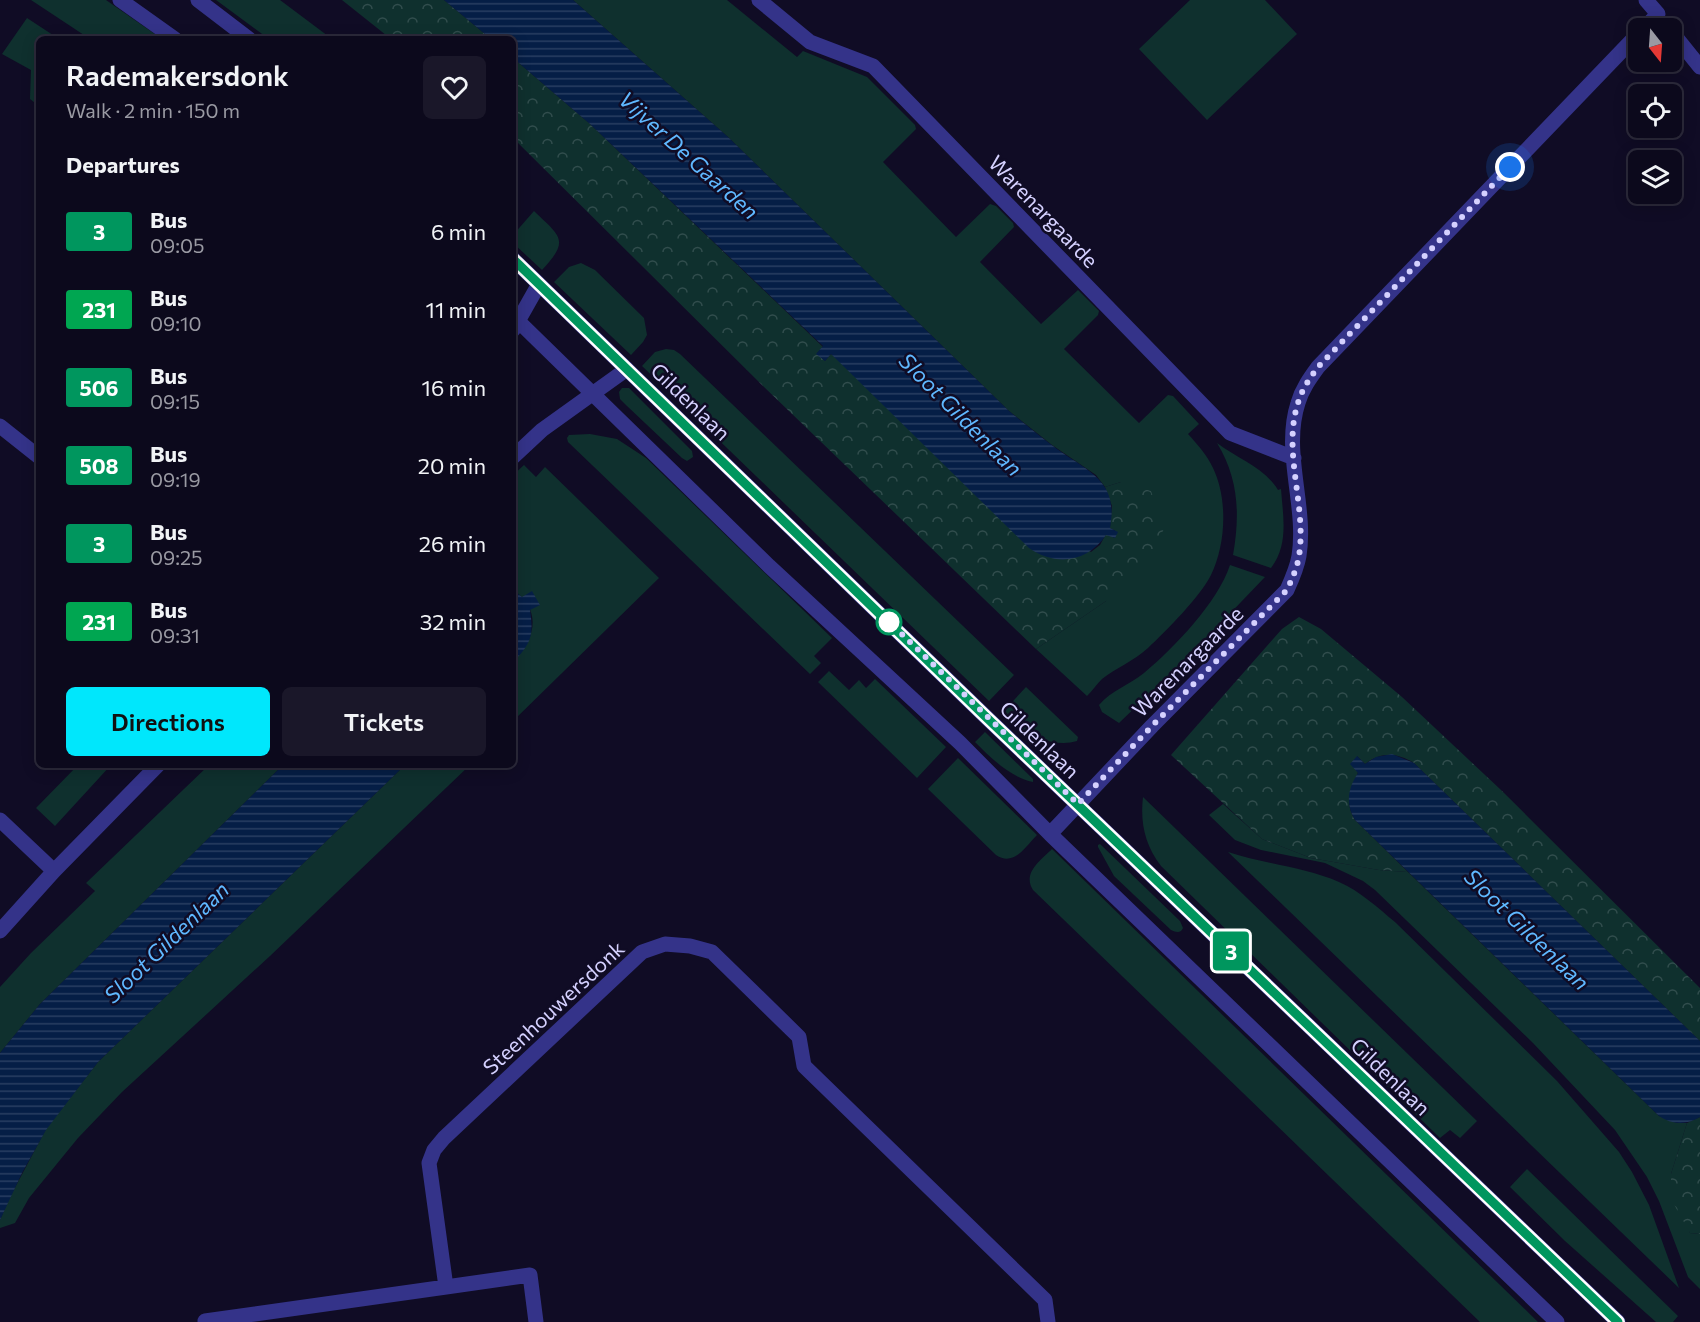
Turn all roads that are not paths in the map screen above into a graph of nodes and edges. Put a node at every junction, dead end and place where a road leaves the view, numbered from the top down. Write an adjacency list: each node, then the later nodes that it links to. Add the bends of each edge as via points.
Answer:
1 (120, 0): 8 (street)
2 (198, 0): 9 (street)
3 (759, 0): 22 (street, Warenargaarde, via 810,42 873,66 1230,433)
4 (1647, 0): 5 (street)
5 (1658, 14): 6 (street); 7 (street)
6 (1654, 18)
7 (1661, 18)
8 (172, 36)
9 (245, 36)
10 (1628, 44): 22 (street, Warenargaarde, via 1318,367 1297,405)
11 (1682, 45): 12 (street)
12 (1700, 67)
13 (516, 262): 14 (street, Gildenlaan)
14 (539, 284): 15 (street); 17 (street, Gildenlaan)
15 (516, 320)
16 (516, 323): 18 (street)
17 (627, 369): 18 (street); 24 (street, Gildenlaan)
18 (594, 393): 20 (street); 26 (street)
19 (0, 426): 21 (street)
20 (516, 454)
21 (36, 455)
22 (1294, 458): 24 (street, Warenargaarde, via 1299,555 1287,590)
23 (155, 768): 27 (street)
24 (1078, 804): 26 (street, Warenargaarde); 34 (street, Gildenlaan)
25 (0, 820): 27 (street)
26 (1050, 834): 33 (street)
27 (54, 871): 28 (street)
28 (0, 931)
29 (446, 1287): 30 (street); 31 (street, via 530,1275); 32 (street, Steenhouwersdonk, via 429,1163 434,1150 642,952 665,944 712,952 799,1037 804,1066 1045,1300)
30 (205, 1321)
31 (536, 1322)
32 (1048, 1322)
33 (1557, 1322)
34 (1618, 1322)

